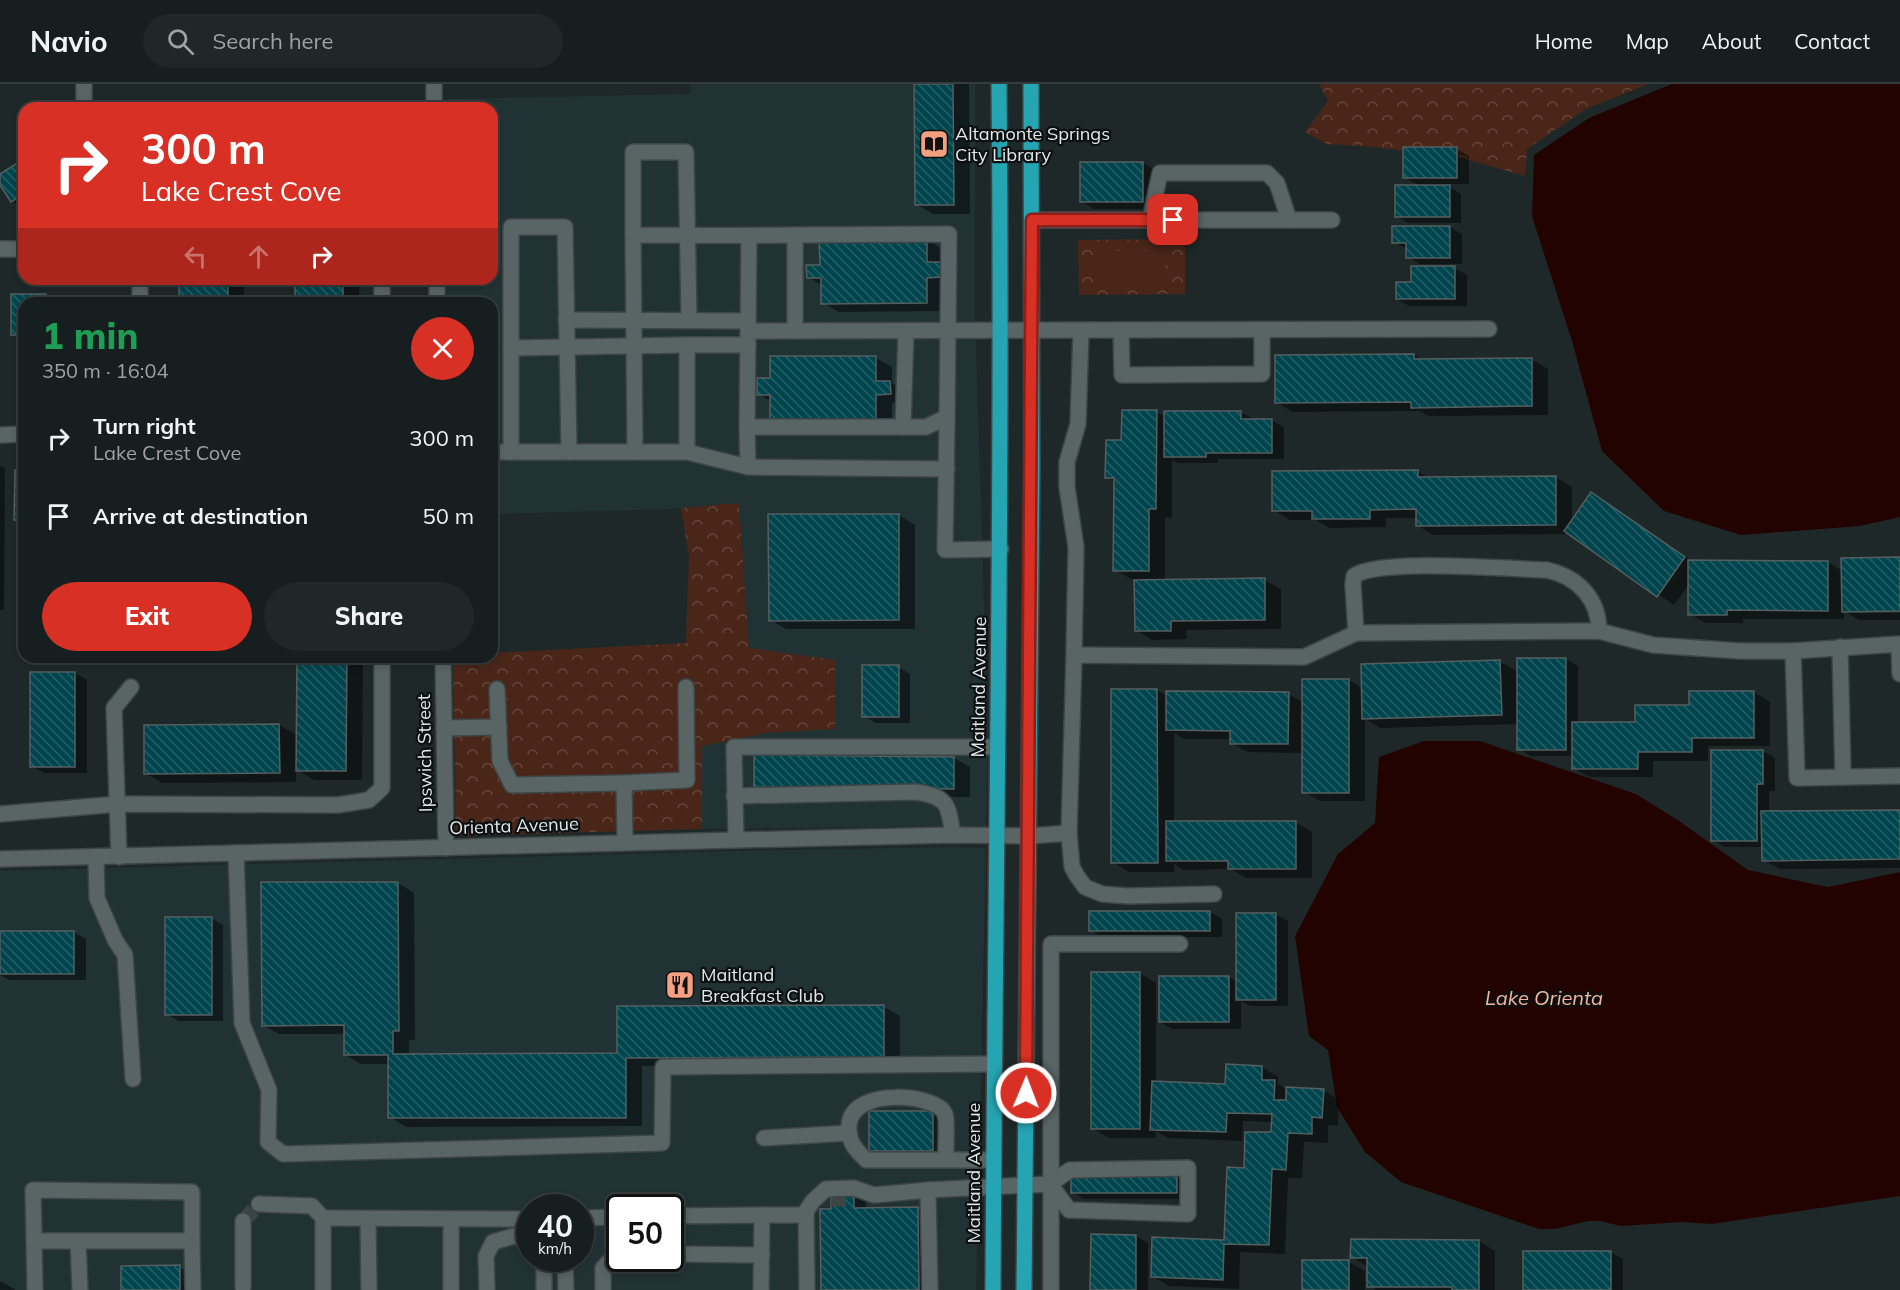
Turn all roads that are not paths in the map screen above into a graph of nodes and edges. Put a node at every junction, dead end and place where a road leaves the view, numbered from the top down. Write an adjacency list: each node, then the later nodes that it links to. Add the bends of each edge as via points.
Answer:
1 (84, 84): 5 (street)
2 (434, 84): 6 (street)
3 (999, 84): 21 (main road, Maitland Avenue)
4 (1031, 84): 7 (main road)
5 (84, 102)
6 (434, 102)
7 (1032, 220): 8 (street); 22 (main road)
8 (1150, 220): 9 (street); 9 (street, via 1160,173 1182,171 1267,173 1276,183)
9 (1289, 220): 10 (street)
10 (1332, 220)
11 (633, 235): 12 (street); 12 (street, via 633,152 686,152); 18 (street)
12 (688, 235): 14 (street); 19 (street)
13 (795, 235): 14 (street); 23 (street); 25 (street, via 949,234)
14 (749, 236): 29 (street)
15 (0, 249): 16 (street)
16 (18, 249)
17 (566, 320): 18 (street); 32 (street); 33 (street, via 565,226 511,227)
18 (633, 320): 19 (street); 31 (street)
19 (689, 320): 29 (street)
20 (1489, 329): 28 (street)
21 (1001, 330): 22 (street); 25 (street); 46 (main road, Maitland Avenue)
22 (1032, 330): 26 (street); 69 (main road)
23 (795, 331): 24 (street); 29 (street)
24 (906, 331): 25 (street); 36 (street)
25 (948, 331): 34 (street)
26 (1081, 331): 27 (street); 51 (street, via 1078,424 1067,462 1076,547)
27 (1121, 331): 28 (street); 28 (street, via 1122,375 1262,374)
28 (1262, 331)
29 (748, 332): 30 (street); 35 (street)
30 (687, 345): 31 (street); 43 (street)
31 (633, 346): 32 (street); 42 (street)
32 (566, 347): 33 (street); 41 (street)
33 (511, 348): 40 (street)
34 (948, 417): 36 (street, via 926,428); 45 (street)
35 (747, 427): 36 (street); 44 (street)
36 (903, 427)
37 (18, 434): 38 (street)
38 (0, 435)
39 (498, 452): 40 (street)
40 (511, 452): 41 (street)
41 (569, 452): 42 (street)
42 (635, 452): 43 (street)
43 (687, 452): 44 (street)
44 (748, 467): 45 (street)
45 (947, 469): 46 (street, via 945,550)
46 (1001, 549): 60 (main road, Maitland Avenue)
47 (1599, 631): 48 (street); 48 (street, via 1599,617 1590,598 1575,580 1563,574 1547,570 1399,566 1370,568 1354,576); 50 (street, via 1653,645)
48 (1356, 633): 51 (street, via 1304,657)
49 (1840, 647): 50 (street); 54 (street, via 1899,644); 62 (street)
50 (1793, 651): 62 (street, via 1797,778)
51 (1074, 655): 67 (street)
52 (382, 663): 65 (street, via 382,788 369,800 338,805)
53 (443, 663): 59 (street, Ipswich Street)
54 (1900, 674)
55 (131, 687): 65 (street, via 114,708)
56 (686, 687): 63 (street, via 687,780)
57 (497, 689): 58 (street)
58 (499, 727): 59 (street); 63 (street, via 500,761 512,785)
59 (444, 728): 73 (street, Ipswich Street)
60 (997, 747): 64 (street, via 734,747); 70 (main road, Maitland Avenue)
61 (1900, 776): 62 (street)
62 (1843, 777)
63 (624, 783): 72 (street)
64 (734, 796): 68 (street, via 916,792 934,795 948,808); 71 (street)
65 (118, 804): 66 (street); 76 (street)
66 (0, 814)
67 (1069, 833): 69 (street, Orienta Avenue); 78 (street, via 1072,867 1085,887 1102,894 1128,896)
68 (953, 836): 70 (street, Orienta Avenue); 71 (street, Orienta Avenue)
69 (1029, 836): 70 (street, Orienta Avenue); 87 (main road)
70 (996, 837): 80 (main road, Maitland Avenue)
71 (736, 840): 72 (street, Orienta Avenue)
72 (625, 842): 73 (street, Orienta Avenue)
73 (446, 848): 74 (street, Orienta Avenue)
74 (236, 853): 76 (street, Orienta Avenue); 80 (street, via 242,1023 269,1090 268,1142 283,1154 662,1143 663,1068)
75 (96, 857): 76 (street, Orienta Avenue); 77 (street, Orienta Avenue); 81 (street, via 97,898 125,955)
76 (119, 857)
77 (0, 859)
78 (1214, 894)
79 (1180, 944): 86 (street, via 1052,945)
80 (994, 1064): 85 (main road, Maitland Avenue)
81 (133, 1079)
82 (849, 1133): 83 (street); 84 (street, via 852,1147 866,1160); 84 (street, via 850,1117 868,1101 880,1098 931,1102 945,1114)
83 (764, 1138)
84 (946, 1160): 85 (street)
85 (994, 1160): 88 (main road, Maitland Avenue)
86 (1050, 1184): 86 (street, via 1069,1210 1188,1214 1188,1168 1070,1170); 87 (street); 127 (street)
87 (1025, 1186): 88 (street); 126 (main road)
88 (994, 1188): 89 (street); 125 (main road, Maitland Avenue)
89 (928, 1190): 90 (street); 124 (street)
90 (874, 1195): 92 (street); 94 (street, via 854,1188 826,1189)
91 (831, 1199): 94 (street)
92 (854, 1199)
93 (259, 1204): 97 (street, via 312,1206)
94 (809, 1208): 95 (street); 123 (street)
95 (762, 1215): 96 (street); 107 (street)
96 (684, 1216)
97 (323, 1218): 98 (street); 115 (street)
98 (368, 1219): 100 (street); 116 (street)
99 (516, 1219): 100 (street)
100 (451, 1220): 117 (street)
101 (243, 1221): 111 (street)
102 (516, 1236): 118 (street, via 493,1242 486,1256)
103 (34, 1241): 104 (street); 105 (street, via 33,1190 192,1192); 112 (street)
104 (78, 1241): 105 (street); 113 (street)
105 (192, 1241): 114 (street)
106 (684, 1254): 107 (street)
107 (762, 1254): 122 (street)
108 (606, 1265): 121 (street)
109 (544, 1272): 119 (street)
110 (566, 1272): 120 (street)
111 (243, 1287)
112 (35, 1290)
113 (80, 1290)
114 (193, 1290)
115 (323, 1290)
116 (369, 1290)
117 (451, 1290)
118 (487, 1290)
119 (544, 1290)
120 (566, 1290)
121 (603, 1290)
122 (761, 1290)
123 (807, 1290)
124 (930, 1290)
125 (993, 1290)
126 (1024, 1290)
127 (1051, 1290)

